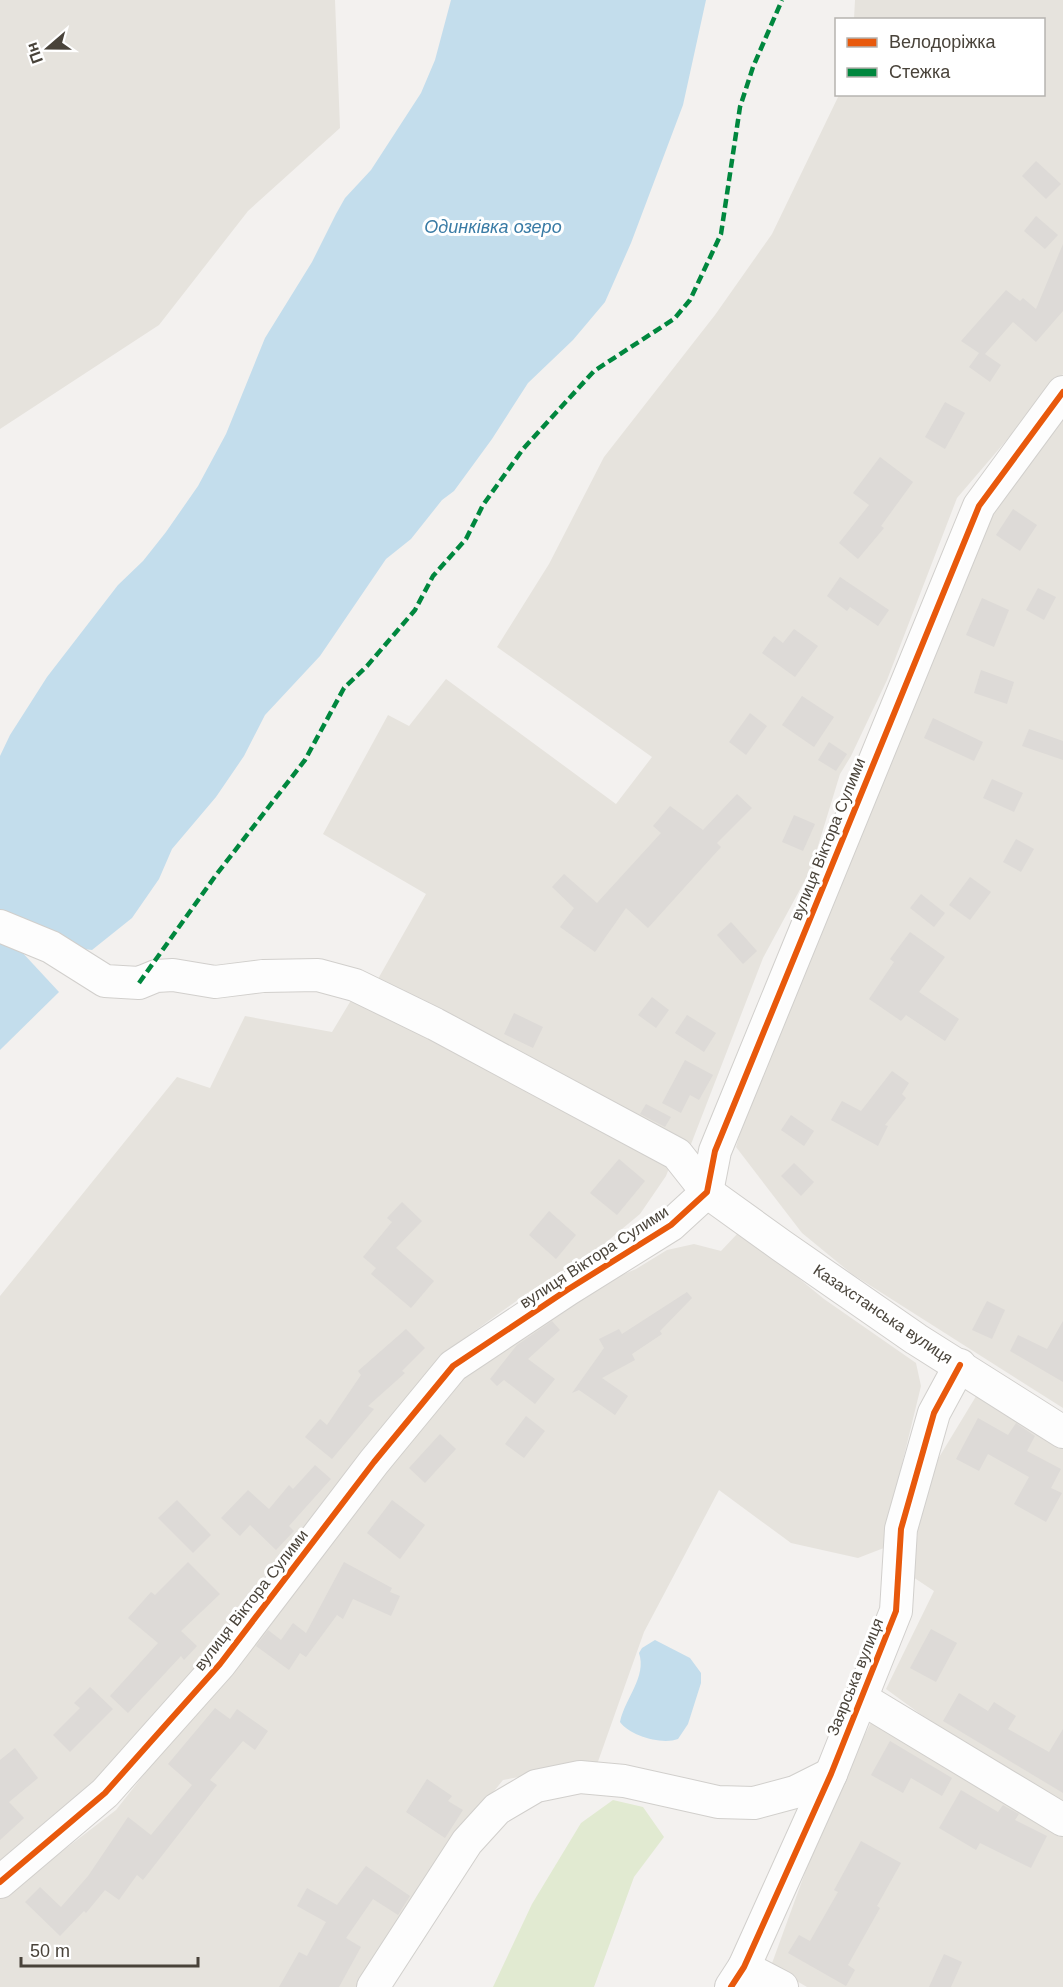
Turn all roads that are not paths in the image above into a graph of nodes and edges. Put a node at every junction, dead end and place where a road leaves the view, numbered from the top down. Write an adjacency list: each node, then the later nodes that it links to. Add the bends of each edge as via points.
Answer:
1 (1063, 392): 3 (street, вулиця Віктора Сулими, via 979,506 720,1141)
2 (0, 926): 3 (street, Казахстанська вулиця, via 51,947 105,981 139,983 173,975 215,982 318,975 355,985 677,1154)
3 (707, 1192): 4 (street, Казахстанська вулиця, via 916,1339); 9 (street, вулиця Віктора Сулими, via 671,1226 453,1366 374,1462 220,1664 105,1793)
4 (960, 1365): 5 (street, Казахстанська вулиця); 6 (street, Заярська вулиця, via 934,1413 901,1529 896,1611)
5 (1063, 1432)
6 (861, 1698): 7 (street, Заярська вулиця); 8 (street, Заярська вулиця)
7 (831, 1774): 10 (street, Заярська вулиця); 11 (street, via 795,1792 753,1803 718,1802 624,1781 580,1777 536,1786 497,1809 467,1842)
8 (1063, 1820)
9 (0, 1882)
10 (738, 1977): 12 (street)
11 (373, 1987)
12 (782, 1987)

